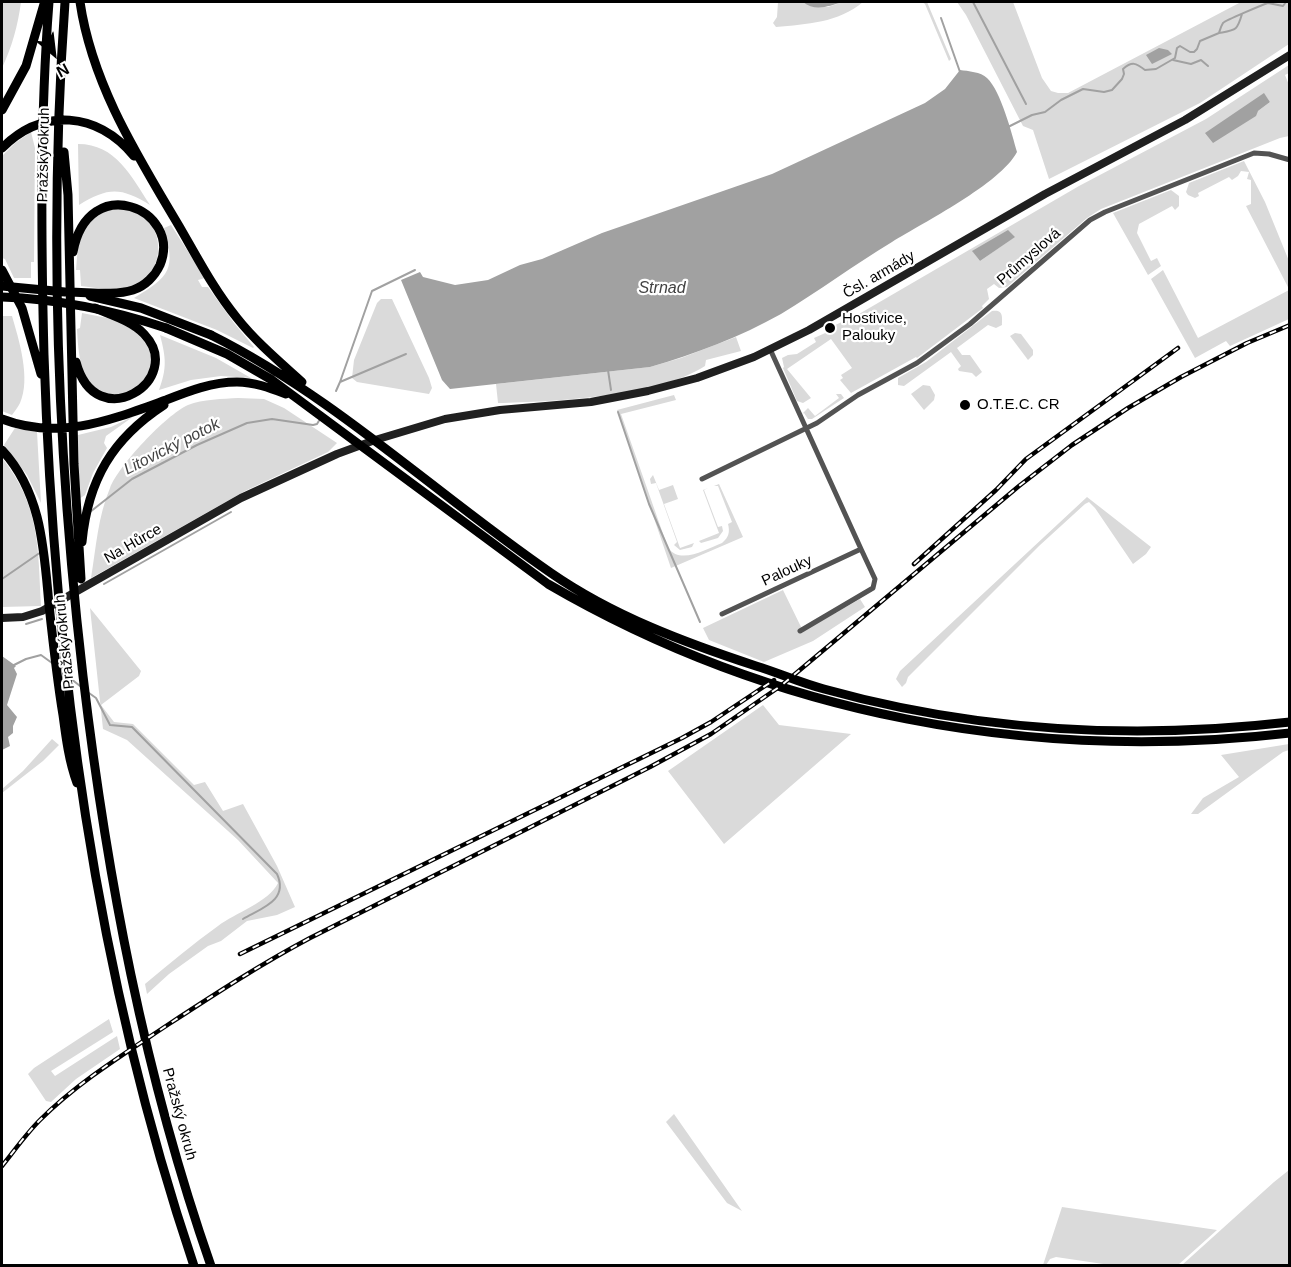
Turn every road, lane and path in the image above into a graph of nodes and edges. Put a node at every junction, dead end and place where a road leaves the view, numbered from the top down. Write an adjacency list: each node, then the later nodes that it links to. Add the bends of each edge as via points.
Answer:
1 (47, 2): 5 (highway, via 26,66); 20 (highway, Pražský okruh, via 43,268)
2 (65, 2): 6 (highway, Pražský okruh)
3 (80, 2): 9 (highway, via 104,89)
4 (1290, 55): 17 (main road, Čsl. armády, via 1185,120)
5 (2, 110)
6 (60, 129): 11 (highway, via 68,195); 32 (highway, Pražský okruh, via 62,415)
7 (2, 148): 9 (highway, via 21,132 46,122 86,122 126,146)
8 (1290, 160): 24 (street, Průmyslová, via 1254,153 1090,220 970,324 917,363)
9 (154, 185): 18 (highway, via 232,312)
10 (2, 270): 20 (highway, via 27,321)
11 (70, 272): 13 (highway, via 78,231 100,208 120,204 137,208 159,231 163,248 160,265 143,285 121,292); 16 (highway)
12 (2, 286): 13 (highway)
13 (68, 292): 18 (highway, via 141,308 211,334)
14 (2, 297): 15 (highway)
15 (95, 308): 16 (highway, via 129,323 147,337 155,358 147,383 137,393 122,398 95,393 81,377); 21 (highway, via 166,328 227,354)
16 (71, 341): 28 (highway)
17 (770, 349): 23 (main road, Čsl. armády, via 697,378 648,391 591,402); 24 (street)
18 (305, 387): 33 (highway, via 554,575 651,627 710,651 821,688 968,720 1038,727 1163,731)
19 (183, 393): 21 (highway, via 237,382); 22 (highway, via 108,420 71,428 39,428); 28 (highway, via 128,433 97,479 87,512)
20 (46, 395): 35 (highway, Pražský okruh, via 58,580)
21 (297, 398): 34 (highway, via 557,590 649,638 754,678 880,714 1041,738 1162,742)
22 (2, 419)
23 (445, 419): 30 (main road, Na Hůrce, via 375,440 274,482 42,611)
24 (806, 429): 26 (street); 27 (street)
25 (2, 450): 35 (highway, via 22,477 39,521 69,758)
26 (702, 479)
27 (861, 549): 29 (street, Palouky); 31 (street, via 875,579 873,588)
28 (81, 579): 32 (highway)
29 (722, 614)
30 (2, 618)
31 (800, 632)
32 (80, 646): 37 (highway, Pražský okruh, via 99,798 132,987 165,1120)
33 (1290, 722)
34 (1290, 733)
35 (84, 801): 36 (highway, Pražský okruh, via 109,950 134,1062)
36 (194, 1266)
37 (211, 1266)

